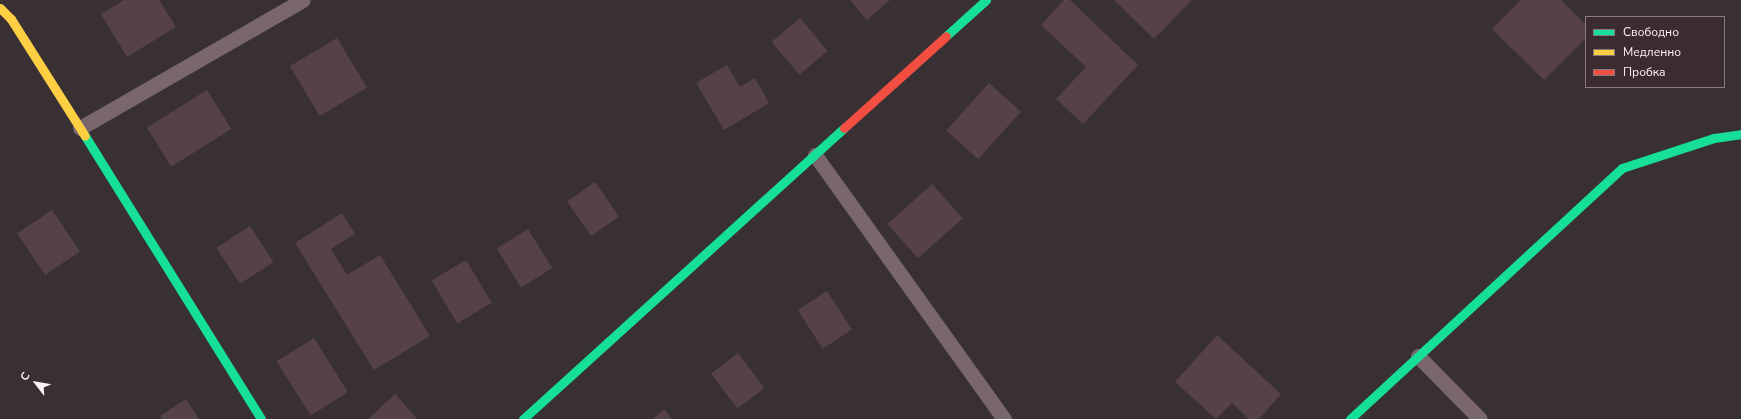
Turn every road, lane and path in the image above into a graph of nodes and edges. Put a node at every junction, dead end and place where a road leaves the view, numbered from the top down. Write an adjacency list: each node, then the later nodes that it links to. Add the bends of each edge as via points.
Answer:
1 (304, 0): 4 (lane)
2 (986, 0): 6 (street)
3 (0, 8): 4 (street, via 11,19)
4 (80, 128): 8 (street)
5 (1741, 134): 7 (street, via 1714,138 1622,168)
6 (815, 155): 9 (street); 10 (lane)
7 (1418, 356): 11 (street); 12 (lane)
8 (261, 419)
9 (524, 419)
10 (1004, 419)
11 (1350, 419)
12 (1480, 419)

